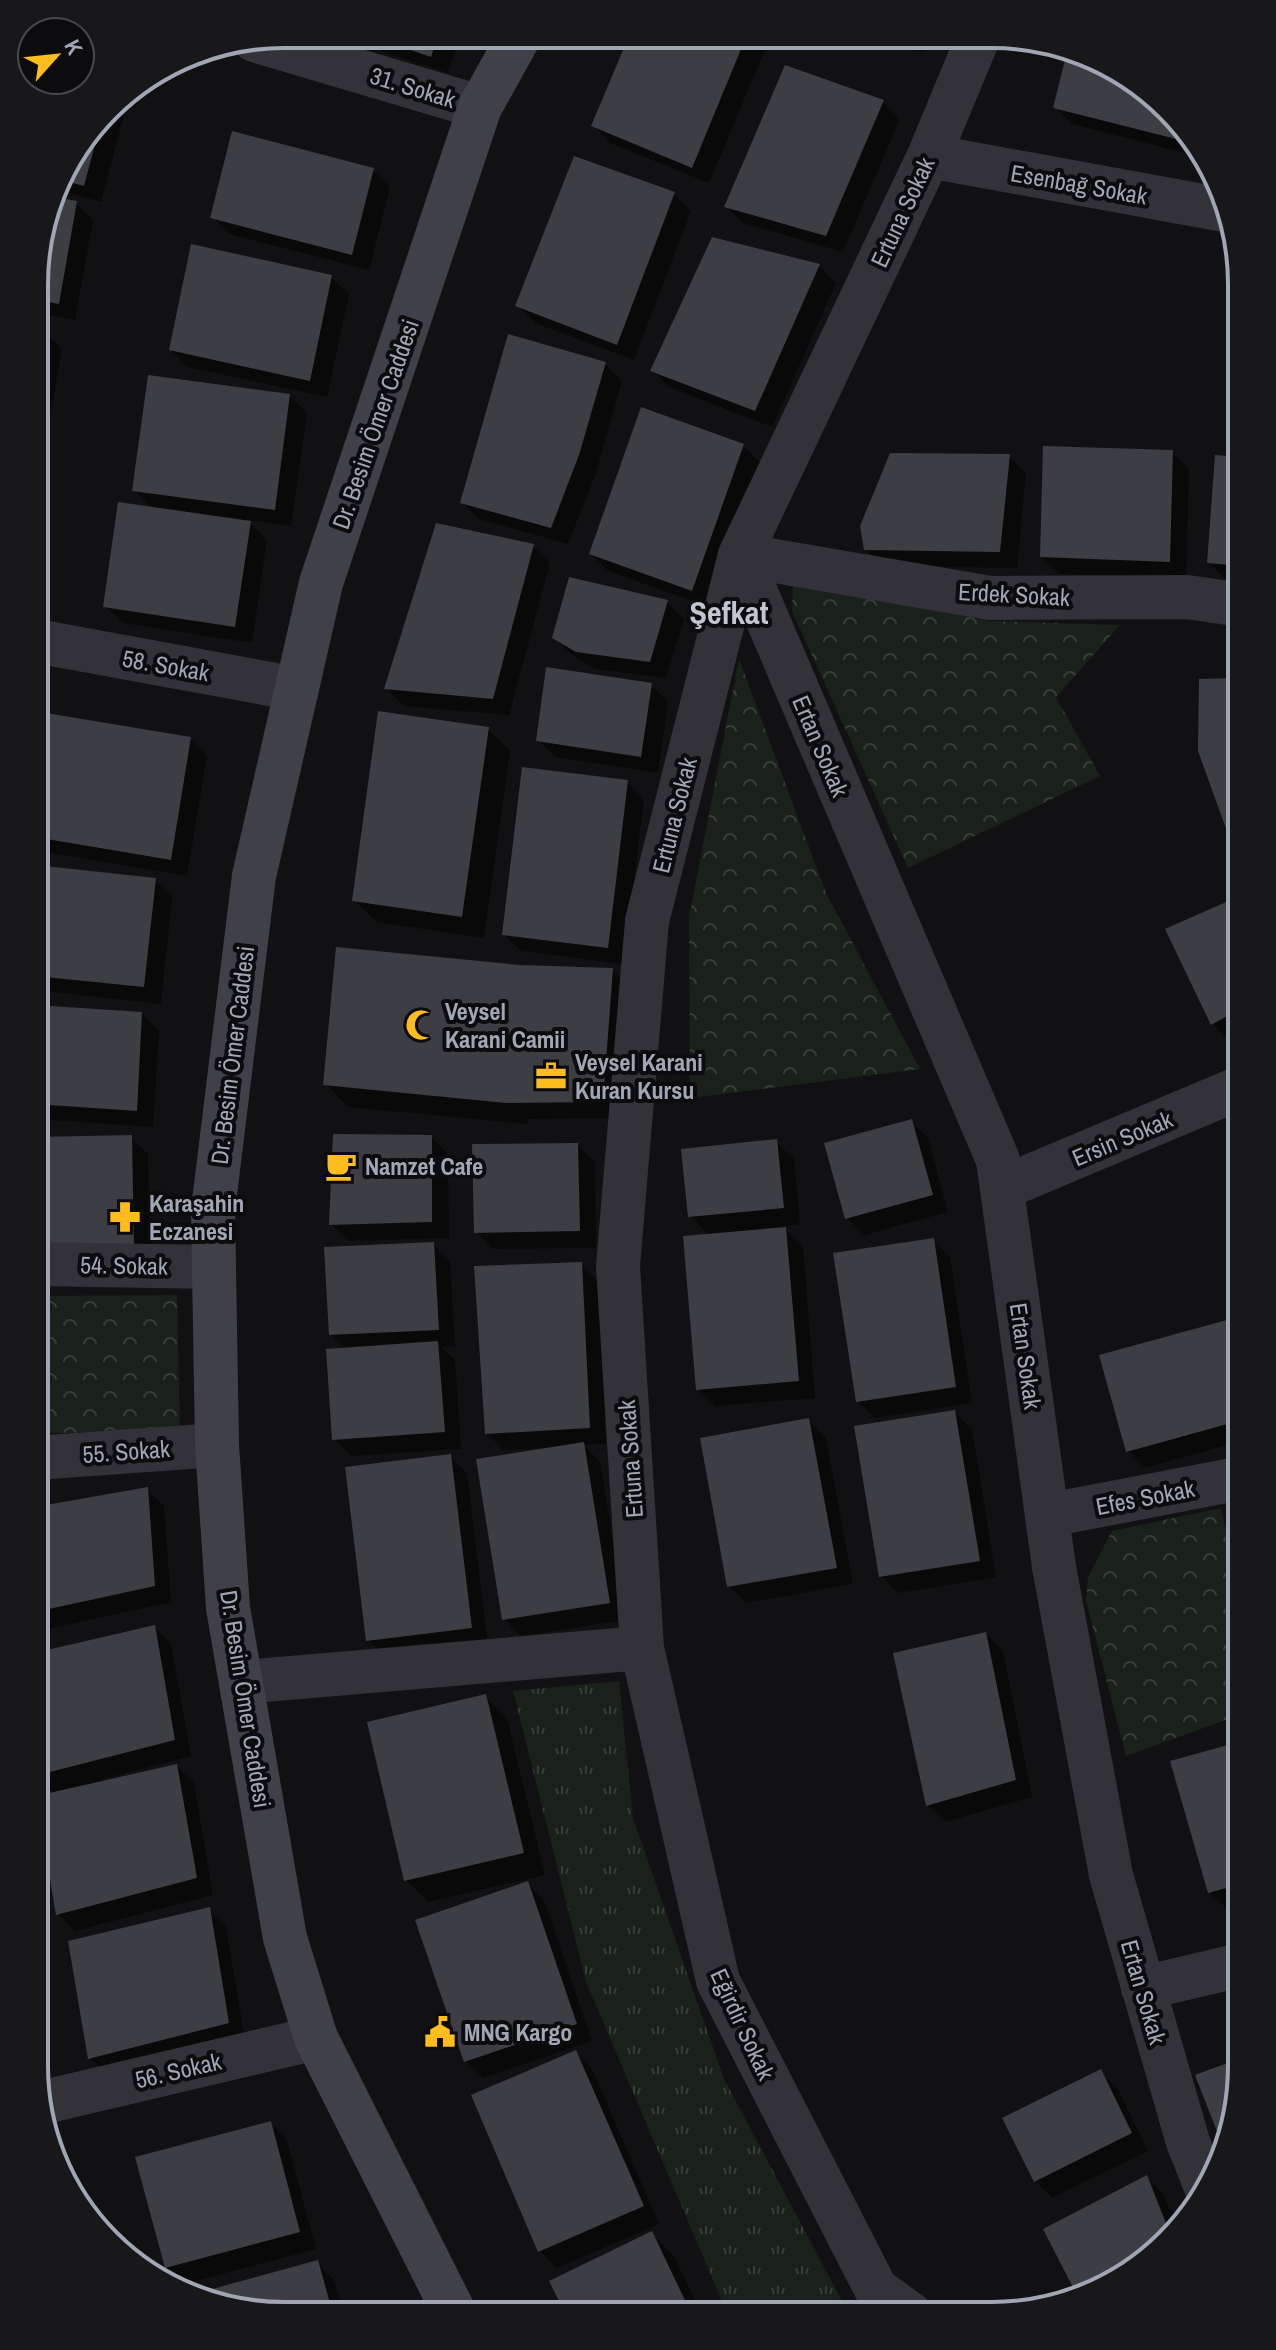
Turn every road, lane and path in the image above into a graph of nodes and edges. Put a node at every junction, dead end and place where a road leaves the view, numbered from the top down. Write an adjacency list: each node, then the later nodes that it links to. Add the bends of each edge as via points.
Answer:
1 (282, 48): 4 (street, 31. Sokak)
2 (513, 48): 4 (main road, Dr. Besim Ömer Caddesi)
3 (974, 48): 5 (street, Ertuna Sokak)
4 (480, 107): 10 (main road, Dr. Besim Ömer Caddesi, via 321,583)
5 (929, 156): 6 (street, Esenbağ Sokak); 7 (street, Ertuna Sokak)
6 (1215, 208)
7 (740, 555): 8 (street, Erdek Sokak, via 990,598 1187,597); 12 (street, Ertan Sokak, via 998,1160); 19 (street, Ertuna Sokak, via 647,921 618,1266)
8 (1228, 603)
9 (48, 643): 10 (street, 58. Sokak)
10 (297, 689): 14 (main road, Dr. Besim Ömer Caddesi, via 254,876 213,1210)
11 (1228, 1093): 12 (street, Ersin Sokak)
12 (1002, 1188): 18 (street, Ertan Sokak)
13 (48, 1264): 14 (street, 54. Sokak)
14 (214, 1267): 15 (main road, Dr. Besim Ömer Caddesi)
15 (217, 1445): 16 (street, 55. Sokak); 20 (main road, Dr. Besim Ömer Caddesi, via 228,1608)
16 (48, 1457)
17 (1227, 1481): 18 (street, Efes Sokak)
18 (1049, 1515): 22 (street, Ertan Sokak, via 1111,1875)
19 (642, 1648): 20 (street); 27 (street, Eğirdir Sokak, via 718,1981 876,2289)
20 (242, 1682): 23 (main road, Dr. Besim Ömer Caddesi, via 285,1938)
21 (1227, 1968): 22 (street)
22 (1143, 1988): 25 (street, Ertan Sokak)
23 (316, 2038): 24 (street, 56. Sokak); 26 (main road, Dr. Besim Ömer Caddesi)
24 (51, 2100)
25 (1201, 2174)
26 (449, 2302)
27 (894, 2302)

